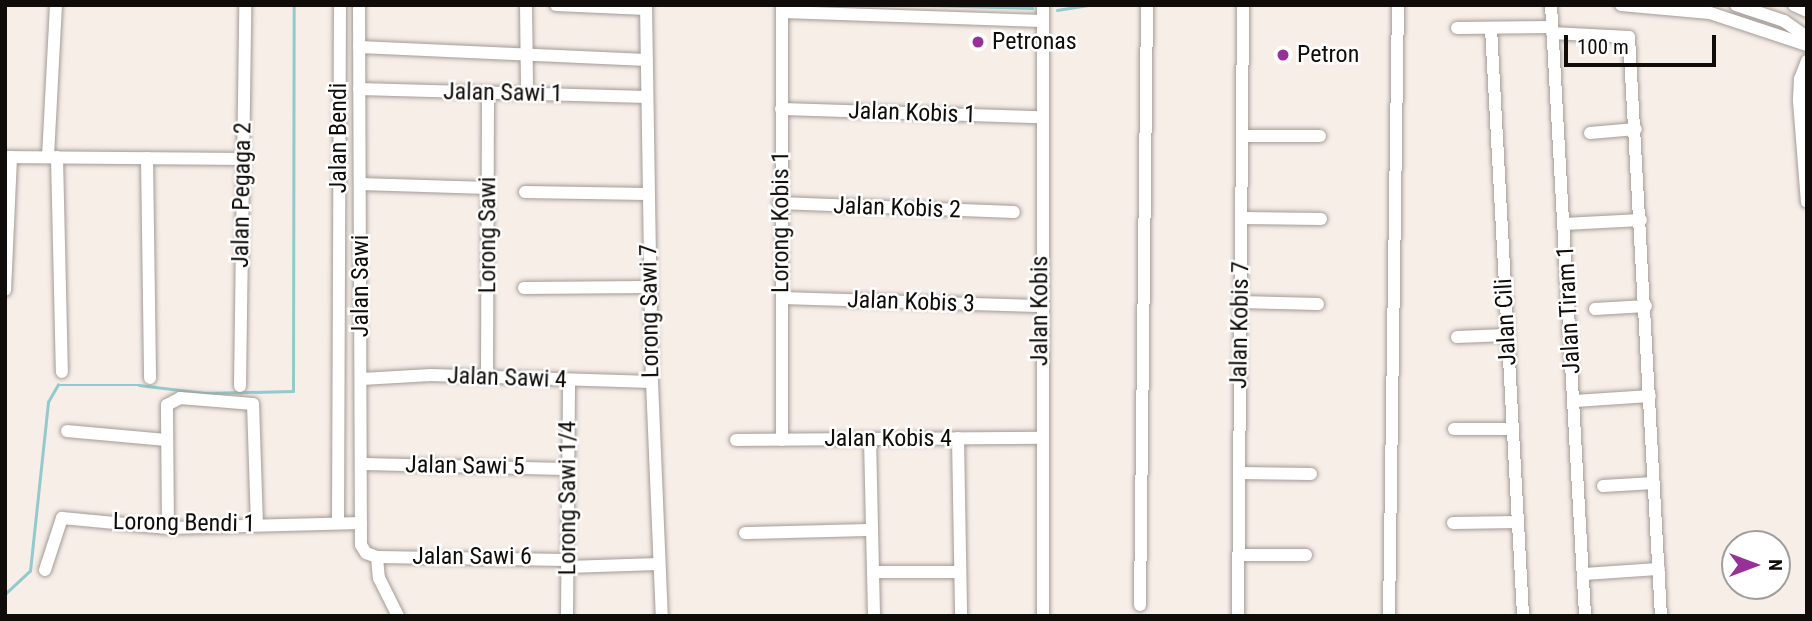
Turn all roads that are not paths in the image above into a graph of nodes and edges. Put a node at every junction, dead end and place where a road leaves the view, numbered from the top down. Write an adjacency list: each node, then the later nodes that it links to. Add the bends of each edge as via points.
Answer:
1 (56, 5): 40 (street)
2 (246, 5): 42 (street, Jalan Pegaga 2)
3 (340, 5): 90 (street, Jalan Bendi)
4 (359, 5): 24 (street, Jalan Sawi)
5 (526, 5): 25 (street)
6 (556, 5): 14 (street)
7 (1043, 5): 18 (street, Jalan Kobis)
8 (1147, 5): 107 (street)
9 (1398, 5): 115 (street)
10 (1551, 5): 21 (street, Jalan Tiram 1)
11 (1621, 5): 23 (street, via 1710,13)
12 (1737, 5): 22 (street, via 1784,21)
13 (1794, 5): 16 (street)
14 (646, 7): 26 (street, Lorong Sawi 7)
15 (782, 9): 18 (street); 33 (street, Lorong Kobis 1)
16 (1807, 11)
17 (1245, 16): 37 (street, Jalan Kobis 7)
18 (1043, 21): 34 (street, Jalan Kobis)
19 (1491, 28): 20 (street); 21 (street); 63 (street, Jalan Cili)
20 (1457, 29)
21 (1552, 30): 35 (street, via 1629,37); 53 (street, Jalan Tiram 1)
22 (1807, 37)
23 (1807, 45)
24 (359, 47): 25 (street); 29 (street, Jalan Sawi)
25 (527, 54): 26 (street); 31 (street)
26 (647, 60): 32 (street, Lorong Sawi 7)
27 (1807, 61): 28 (street)
28 (1803, 81): 47 (street)
29 (359, 89): 30 (street, Jalan Sawi 1); 43 (street, Jalan Sawi)
30 (488, 93): 31 (street, Jalan Sawi 1); 44 (street, Lorong Sawi)
31 (527, 93): 32 (street, Jalan Sawi 1)
32 (647, 97): 46 (street, Lorong Sawi 7)
33 (781, 110): 34 (street, Jalan Kobis 1); 48 (street, Lorong Kobis 1)
34 (1042, 117): 60 (street, Jalan Kobis)
35 (1636, 130): 36 (street); 52 (street)
36 (1590, 133)
37 (1244, 136): 38 (street); 50 (street, Jalan Kobis 7)
38 (1320, 136)
39 (8, 157): 40 (street); 56 (street)
40 (52, 157): 41 (street); 65 (street)
41 (147, 158): 42 (street); 67 (street)
42 (242, 159): 71 (street, Jalan Pegaga 2)
43 (360, 184): 44 (street); 68 (street, Jalan Sawi)
44 (488, 188): 66 (street, Lorong Sawi)
45 (525, 192): 46 (street)
46 (648, 194): 54 (street, Lorong Sawi 7)
47 (1807, 202)
48 (779, 204): 49 (street, Jalan Kobis 2); 57 (street, Lorong Kobis 1)
49 (1014, 212)
50 (1242, 218): 51 (street); 58 (street, Jalan Kobis 7)
51 (1321, 219)
52 (1641, 219): 53 (street); 61 (street)
53 (1564, 224): 73 (street, Jalan Tiram 1)
54 (649, 287): 55 (street); 70 (street, Lorong Sawi 7)
55 (524, 288)
56 (5, 290)
57 (782, 298): 60 (street, Jalan Kobis 3); 82 (street, Lorong Kobis 1)
58 (1240, 302): 59 (street); 85 (street, Jalan Kobis 7)
59 (1318, 304)
60 (1040, 306): 78 (street, Jalan Kobis)
61 (1646, 306): 62 (street); 72 (street)
62 (1595, 309)
63 (1506, 335): 64 (street); 75 (street, Jalan Cili)
64 (1457, 337)
65 (62, 372)
66 (487, 377): 68 (street, Jalan Sawi 4); 69 (street, Jalan Sawi 4)
67 (150, 378)
68 (362, 379): 83 (street, Jalan Sawi)
69 (569, 380): 70 (street, Jalan Sawi 4); 84 (street, Lorong Sawi 1/4)
70 (652, 382): 101 (street, Lorong Sawi 7)
71 (240, 386)
72 (1650, 396): 73 (street); 87 (street)
73 (1574, 401): 106 (street, Jalan Tiram 1)
74 (1454, 429): 75 (street)
75 (1512, 429): 89 (street, Jalan Cili)
76 (67, 432): 80 (street)
77 (958, 438): 78 (street, Jalan Kobis 4); 79 (street, Jalan Kobis 4); 105 (street)
78 (1040, 438): 113 (street, Jalan Kobis)
79 (870, 439): 82 (street, Jalan Kobis 4); 95 (street)
80 (166, 440): 93 (street, via 170,400 247,401 256,410); 94 (street)
81 (736, 440): 82 (street, Jalan Kobis 4)
82 (782, 440)
83 (361, 464): 84 (street, Jalan Sawi 5); 91 (street, Jalan Sawi)
84 (568, 469): 100 (street, Lorong Sawi 1/4)
85 (1239, 472): 86 (street); 97 (street, Jalan Kobis 7)
86 (1311, 474)
87 (1654, 483): 88 (street); 102 (street)
88 (1602, 486)
89 (1517, 522): 92 (street); 116 (street, Jalan Cili)
90 (338, 523): 91 (street, Lorong Bendi 1); 93 (street, Lorong Bendi 1, via 332,527)
91 (361, 523): 99 (street, Jalan Sawi, via 361,545)
92 (1453, 523)
93 (257, 525): 94 (street, Lorong Bendi 1)
94 (168, 528): 103 (street, Lorong Bendi 1, via 62,517)
95 (872, 530): 96 (street); 104 (street)
96 (745, 533)
97 (1238, 555): 98 (street); 114 (street, Jalan Kobis 7)
98 (1306, 555)
99 (377, 557): 100 (street, Jalan Sawi 6); 108 (street, via 383,587)
100 (567, 563): 101 (street, Jalan Sawi 6); 109 (street, Lorong Sawi 1/4)
101 (659, 564): 110 (street, Lorong Sawi 7)
102 (1659, 569): 106 (street); 118 (street)
103 (45, 570)
104 (873, 572): 105 (street); 111 (street)
105 (960, 572): 112 (street)
106 (1583, 574): 117 (street, Jalan Tiram 1)
107 (1140, 605)
108 (398, 616)
109 (567, 616)
110 (662, 616)
111 (874, 616)
112 (961, 616)
113 (1043, 616)
114 (1238, 616)
115 (1389, 616)
116 (1523, 616)
117 (1585, 616)
118 (1661, 616)

